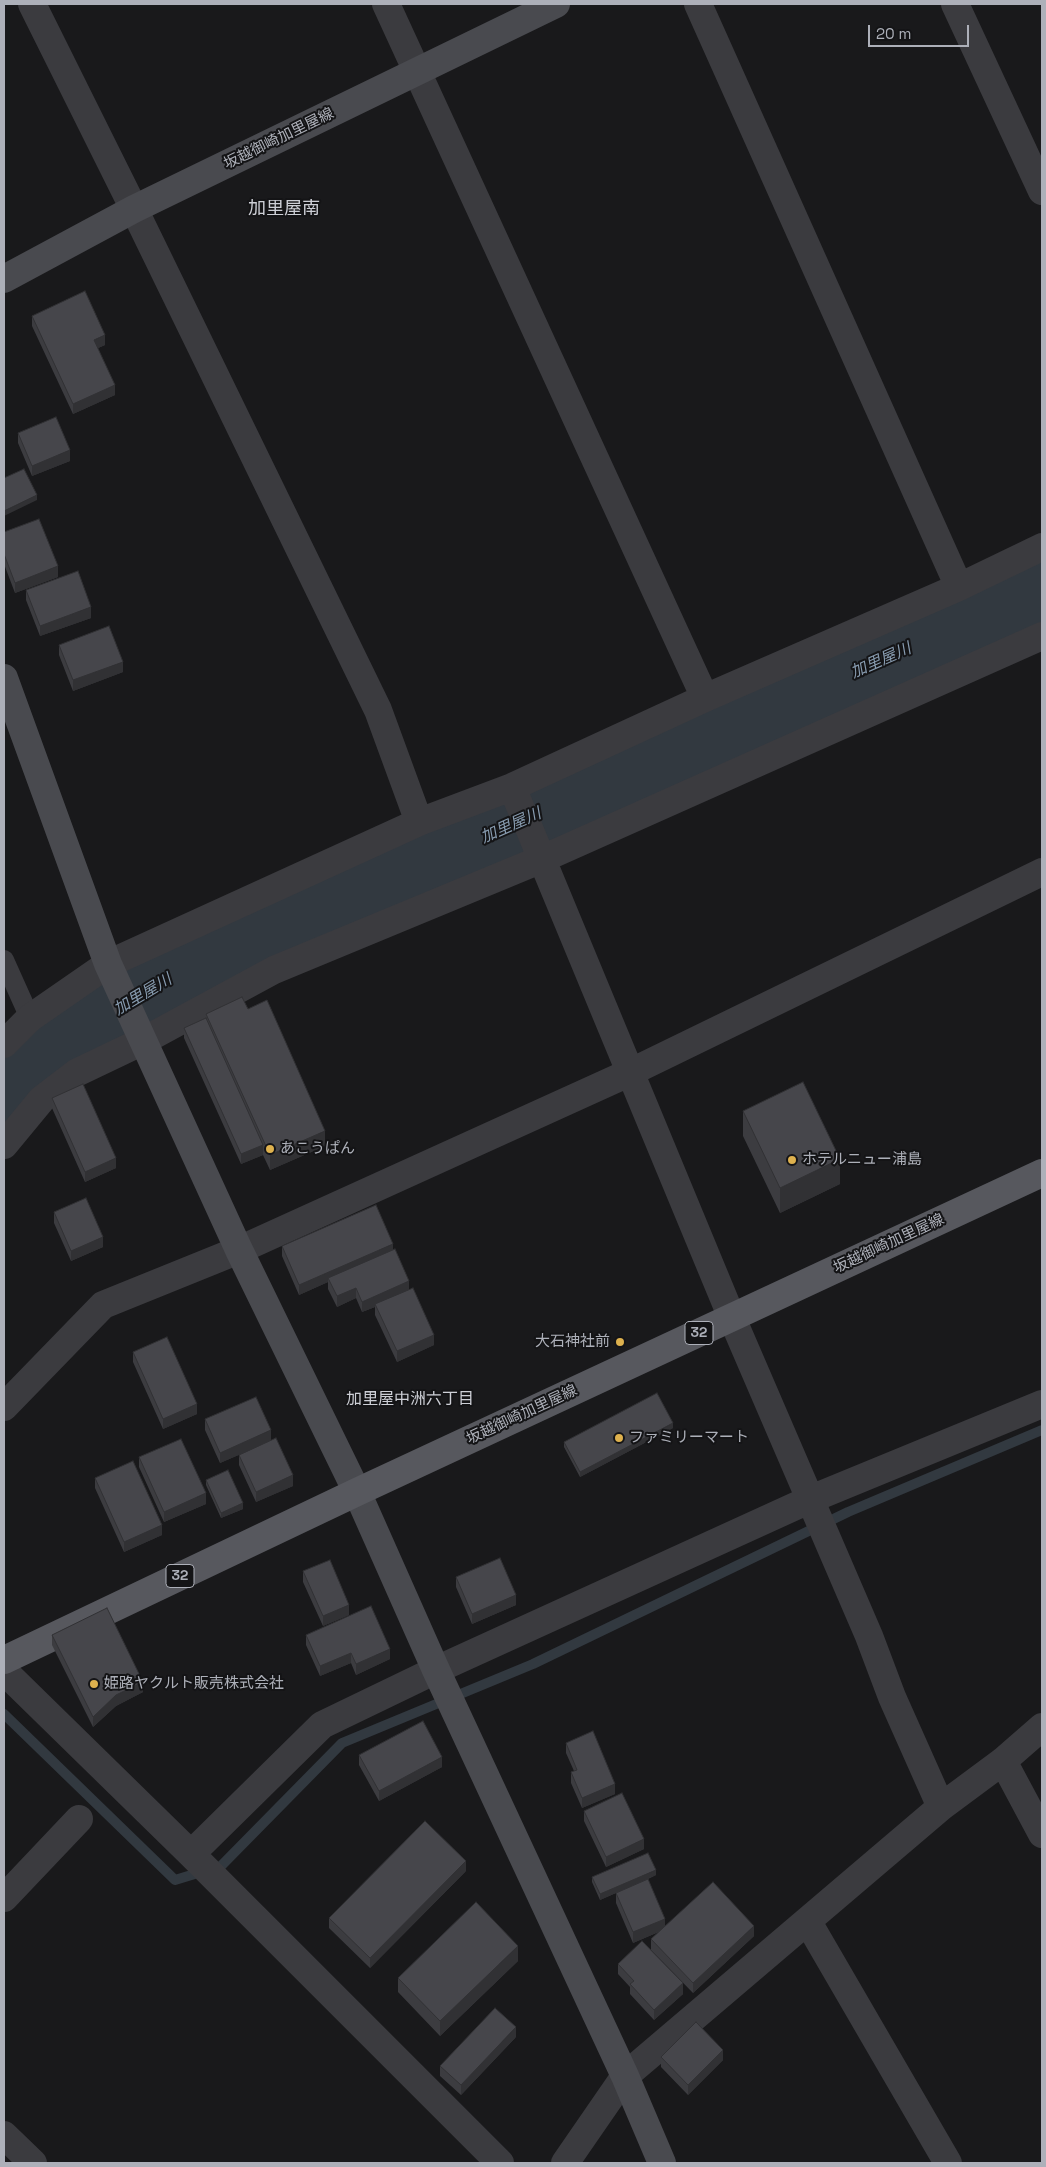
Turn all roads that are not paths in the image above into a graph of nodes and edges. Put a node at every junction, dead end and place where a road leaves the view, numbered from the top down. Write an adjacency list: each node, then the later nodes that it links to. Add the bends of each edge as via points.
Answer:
1 (32, 4): 8 (street)
2 (386, 4): 6 (street)
3 (556, 4): 6 (street, 坂越御崎加里屋線)
4 (698, 4): 11 (street)
5 (955, 4): 7 (street)
6 (418, 72): 8 (street, 坂越御崎加里屋線); 14 (street)
7 (1042, 190)
8 (134, 209): 9 (street, 坂越御崎加里屋線); 16 (street, via 378,710)
9 (4, 279)
10 (1041, 552): 11 (street)
11 (958, 587): 14 (street)
12 (1042, 636): 17 (street)
13 (4, 678): 20 (street)
14 (706, 698): 15 (street)
15 (512, 787): 16 (street); 17 (street)
16 (419, 822): 20 (street)
17 (542, 860): 22 (street, via 274,970); 24 (street)
18 (1042, 872): 24 (street)
19 (4, 960): 21 (lane)
20 (111, 970): 21 (street); 22 (street)
21 (30, 1018): 23 (street)
22 (140, 1035): 25 (street, via 42,1099); 27 (street)
23 (4, 1044)
24 (631, 1072): 27 (street); 28 (street)
25 (4, 1145)
26 (1042, 1173): 28 (main road, 坂越御崎加里屋線 / 32)
27 (238, 1250): 30 (street, via 103,1305); 31 (street)
28 (732, 1318): 31 (main road, 坂越御崎加里屋線 / 32); 32 (street)
29 (1042, 1404): 32 (street)
30 (4, 1408)
31 (356, 1492): 33 (main road, 坂越御崎加里屋線 / 32); 35 (street)
32 (810, 1499): 35 (street); 38 (street, via 892,1697)
33 (4, 1660)
34 (4, 1671): 41 (street)
35 (439, 1676): 41 (street, via 322,1725); 44 (street)
36 (1042, 1727): 37 (street)
37 (1003, 1761): 38 (street); 40 (street)
38 (942, 1807): 43 (street)
39 (79, 1819): 42 (street)
40 (1042, 1834)
41 (202, 1865): 47 (street)
42 (4, 1898)
43 (808, 1922): 44 (street); 50 (street)
44 (625, 2076): 48 (street); 49 (street)
45 (4, 2135): 46 (street)
46 (33, 2163)
47 (500, 2163)
48 (566, 2163)
49 (662, 2163)
50 (948, 2163)

